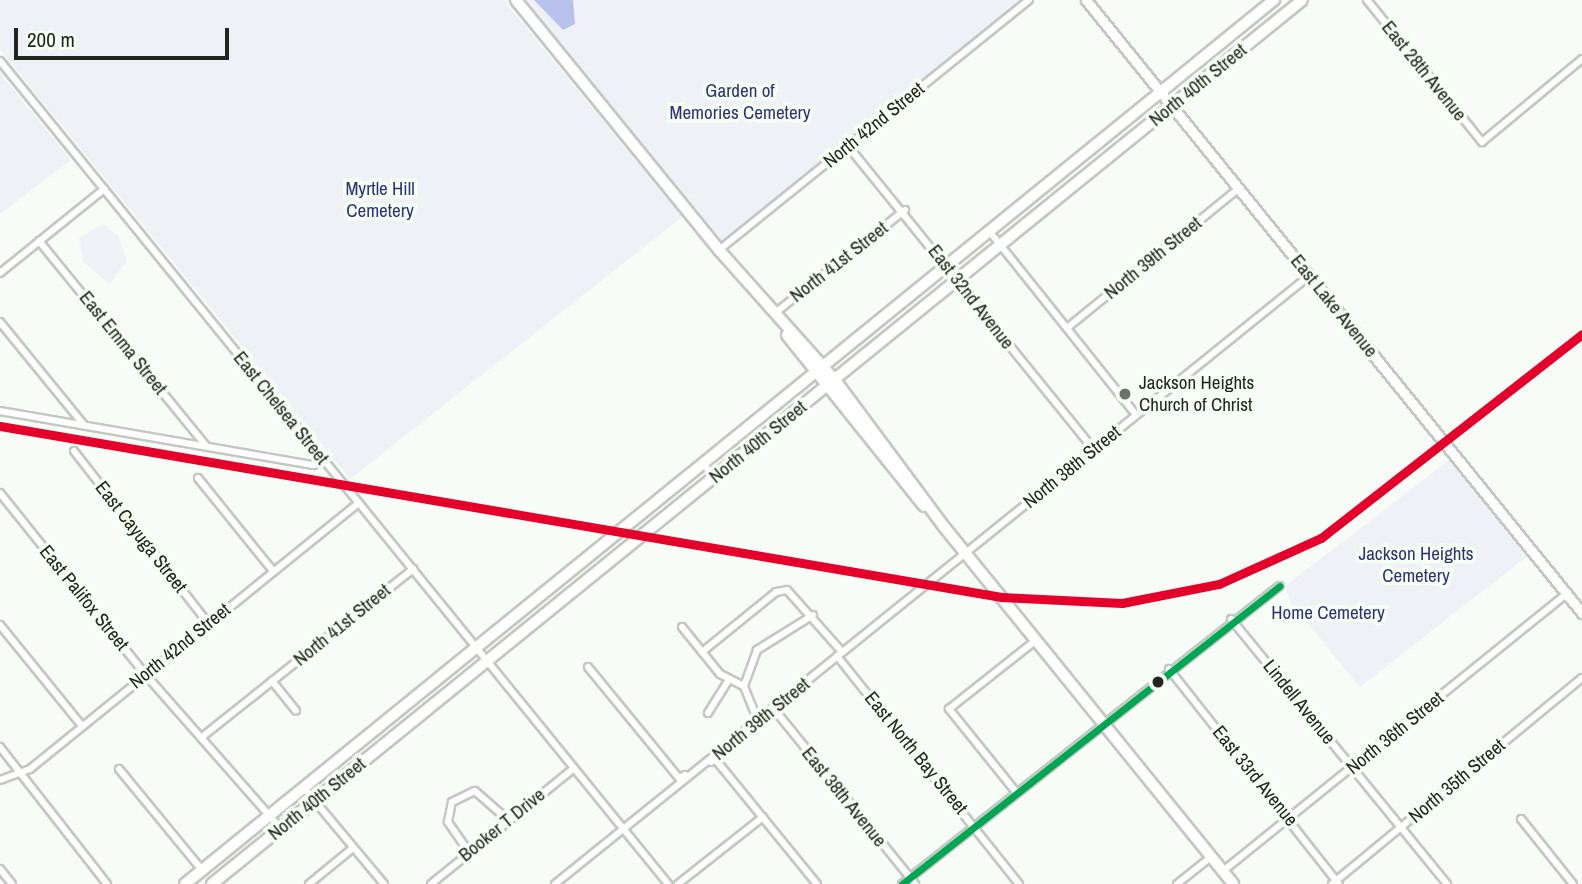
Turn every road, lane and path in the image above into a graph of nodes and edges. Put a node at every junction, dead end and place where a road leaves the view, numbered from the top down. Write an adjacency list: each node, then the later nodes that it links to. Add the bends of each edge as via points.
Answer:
1 (516, 0): 21 (main road)
2 (1029, 0): 12 (street, North 42nd Street)
3 (1086, 0): 10 (street, East Lake Avenue)
4 (1302, 0): 7 (main road, North 40th Street)
5 (1367, 0): 8 (street, East 28th Avenue, via 1482,142)
6 (1271, 2): 7 (street); 10 (main road, North 40th Street)
7 (1280, 18): 11 (main road, North 40th Street)
8 (1582, 59)
9 (0, 61): 16 (street, East Chelsea Street)
10 (1161, 92): 11 (street, East Lake Avenue); 13 (main road, North 40th Street)
11 (1171, 106): 14 (main road, North 40th Street); 15 (street, East Lake Avenue)
12 (848, 146): 17 (street, East 32nd Avenue); 21 (street, North 42nd Street)
13 (1074, 163): 14 (street); 18 (main road, North 40th Street)
14 (1085, 176): 20 (main road, North 40th Street)
15 (1239, 188): 24 (street, East Lake Avenue); 28 (street, North 39th Street)
16 (104, 189): 19 (street); 39 (street, East Chelsea Street)
17 (905, 211): 22 (street, East 32nd Avenue); 26 (street, North 41st Street)
18 (990, 232): 20 (street); 22 (main road, North 40th Street)
19 (39, 241): 23 (street); 36 (street, East Emma Street)
20 (1000, 246): 25 (main road, North 40th Street); 28 (street)
21 (719, 250): 26 (main road)
22 (946, 268): 25 (street, East 32nd Avenue); 29 (main road, North 40th Street)
23 (0, 273)
24 (1309, 276): 34 (street, North 38th Street); 52 (street, East Lake Avenue)
25 (956, 282): 31 (main road, North 40th Street); 37 (street, East 32nd Avenue)
26 (774, 314): 29 (main road); 30 (main road)
27 (0, 322): 35 (street)
28 (1067, 328): 34 (street)
29 (824, 367): 30 (main road, North 40th Street); 31 (main road)
30 (814, 375): 32 (main road); 40 (main road, North 40th Street)
31 (835, 380): 32 (main road, North 40th Street); 45 (main road)
32 (824, 389): 41 (main road, North 40th Street); 45 (main road)
33 (0, 411): 35 (street)
34 (1136, 415): 37 (street, North 38th Street)
35 (84, 425): 36 (street)
36 (206, 446): 39 (street, via 313,465)
37 (1093, 449): 46 (street, North 38th Street)
38 (74, 451): 56 (street, East Cayuga Street)
39 (324, 461): 44 (street, East Chelsea Street)
40 (704, 464): 41 (street); 47 (main road, North 40th Street)
41 (715, 477): 50 (main road, North 40th Street)
42 (198, 478): 49 (street)
43 (0, 493): 66 (street, East Palifox Street)
44 (359, 503): 48 (street, East Chelsea Street); 49 (street, North 42nd Street)
45 (945, 528): 46 (main road)
46 (967, 554): 59 (main road); 62 (street, North 39th Street)
47 (584, 561): 50 (street); 60 (main road, North 40th Street)
48 (412, 569): 60 (street, East Chelsea Street); 68 (street, North 41st Street)
49 (273, 571): 56 (street, North 42nd Street)
50 (595, 575): 63 (main road, North 40th Street)
51 (1280, 586): 55 (street)
52 (1566, 594): 53 (street, East Lake Avenue); 82 (street, North 36th Street)
53 (1582, 614)
54 (813, 615): 61 (street, East North Bay Street, via 792,592 776,592); 62 (street, East North Bay Street); 70 (street, via 757,650)
55 (1231, 619): 65 (street); 82 (street, Lindell Avenue)
56 (208, 623): 66 (street, North 42nd Street)
57 (0, 625): 77 (street)
58 (682, 627): 61 (street)
59 (1036, 640): 76 (main road); 90 (street, via 949,709)
60 (477, 648): 63 (street, East Chelsea Street); 74 (main road, North 40th Street)
61 (702, 652): 69 (street)
62 (840, 654): 71 (street, North 39th Street); 97 (street, East North Bay Street)
63 (488, 661): 78 (main road, North 40th Street); 83 (street, East Chelsea Street)
64 (588, 667): 85 (street, via 679,778)
65 (1169, 669): 76 (street); 94 (street, East 33rd Avenue)
66 (145, 674): 77 (street, North 42nd Street); 79 (street, East Palifox Street)
67 (1582, 678): 98 (street, North 35th Street)
68 (272, 681): 72 (street); 79 (street, North 41st Street)
69 (728, 681): 70 (street); 73 (street)
70 (744, 686): 75 (street)
71 (774, 709): 75 (street, North 39th Street); 107 (street, East 38th Avenue)
72 (296, 711)
73 (708, 713)
74 (387, 720): 78 (street); 81 (main road, North 40th Street)
75 (758, 721): 85 (street, North 39th Street)
76 (1102, 722): 90 (street); 103 (main road)
77 (82, 726): 86 (street, North 42nd Street)
78 (398, 733): 87 (main road, North 40th Street)
79 (202, 737): 92 (street, East Palifox Street)
80 (0, 747): 86 (street)
81 (337, 761): 87 (street); 89 (main road, North 40th Street)
82 (1352, 767): 94 (street, North 36th Street); 98 (street, Lindell Avenue)
83 (574, 768): 96 (street, Booker T Drive); 100 (street, East Chelsea Street)
84 (118, 769): 105 (street)
85 (698, 769): 93 (street, via 715,759); 100 (street, North 39th Street)
86 (20, 772): 88 (street, North 42nd Street); 110 (street)
87 (348, 775): 91 (main road, North 40th Street)
88 (0, 780)
89 (304, 788): 91 (street); 92 (main road, North 40th Street)
90 (1016, 792): 97 (street)
91 (315, 801): 99 (main road, North 40th Street); 101 (street)
92 (270, 816): 99 (street, East Palifox Street); 105 (main road, North 40th Street)
93 (763, 817): 118 (street); 119 (street)
94 (1289, 818): 106 (street, North 36th Street); 108 (street, East 33rd Avenue)
95 (1521, 819): 125 (street)
96 (508, 820): 102 (street, Booker T Drive); 102 (street, via 475,791 452,802 448,822)
97 (974, 825): 107 (street); 121 (street, East North Bay Street)
98 (1401, 828): 108 (street, North 35th Street); 124 (street, Lindell Avenue)
99 (281, 829): 112 (main road, North 40th Street)
100 (623, 829): 116 (street, North 39th Street); 117 (street, East Chelsea Street)
101 (353, 848): 113 (street); 114 (street)
102 (469, 852): 115 (street, Booker T Drive)
103 (1211, 857): 106 (main road); 122 (street)
104 (0, 869): 109 (street)
105 (202, 870): 111 (main road, North 40th Street)
106 (1223, 871): 123 (main road)
107 (912, 881): 120 (street)
108 (1336, 883)
109 (12, 884)
110 (107, 884)
111 (185, 884)
112 (212, 884)
113 (309, 884)
114 (384, 884)
115 (431, 884)
116 (555, 884)
117 (668, 884)
118 (678, 884)
119 (817, 884)
120 (902, 884)
121 (1019, 884)
122 (1177, 884)
123 (1233, 884)
124 (1447, 884)
125 (1573, 884)

